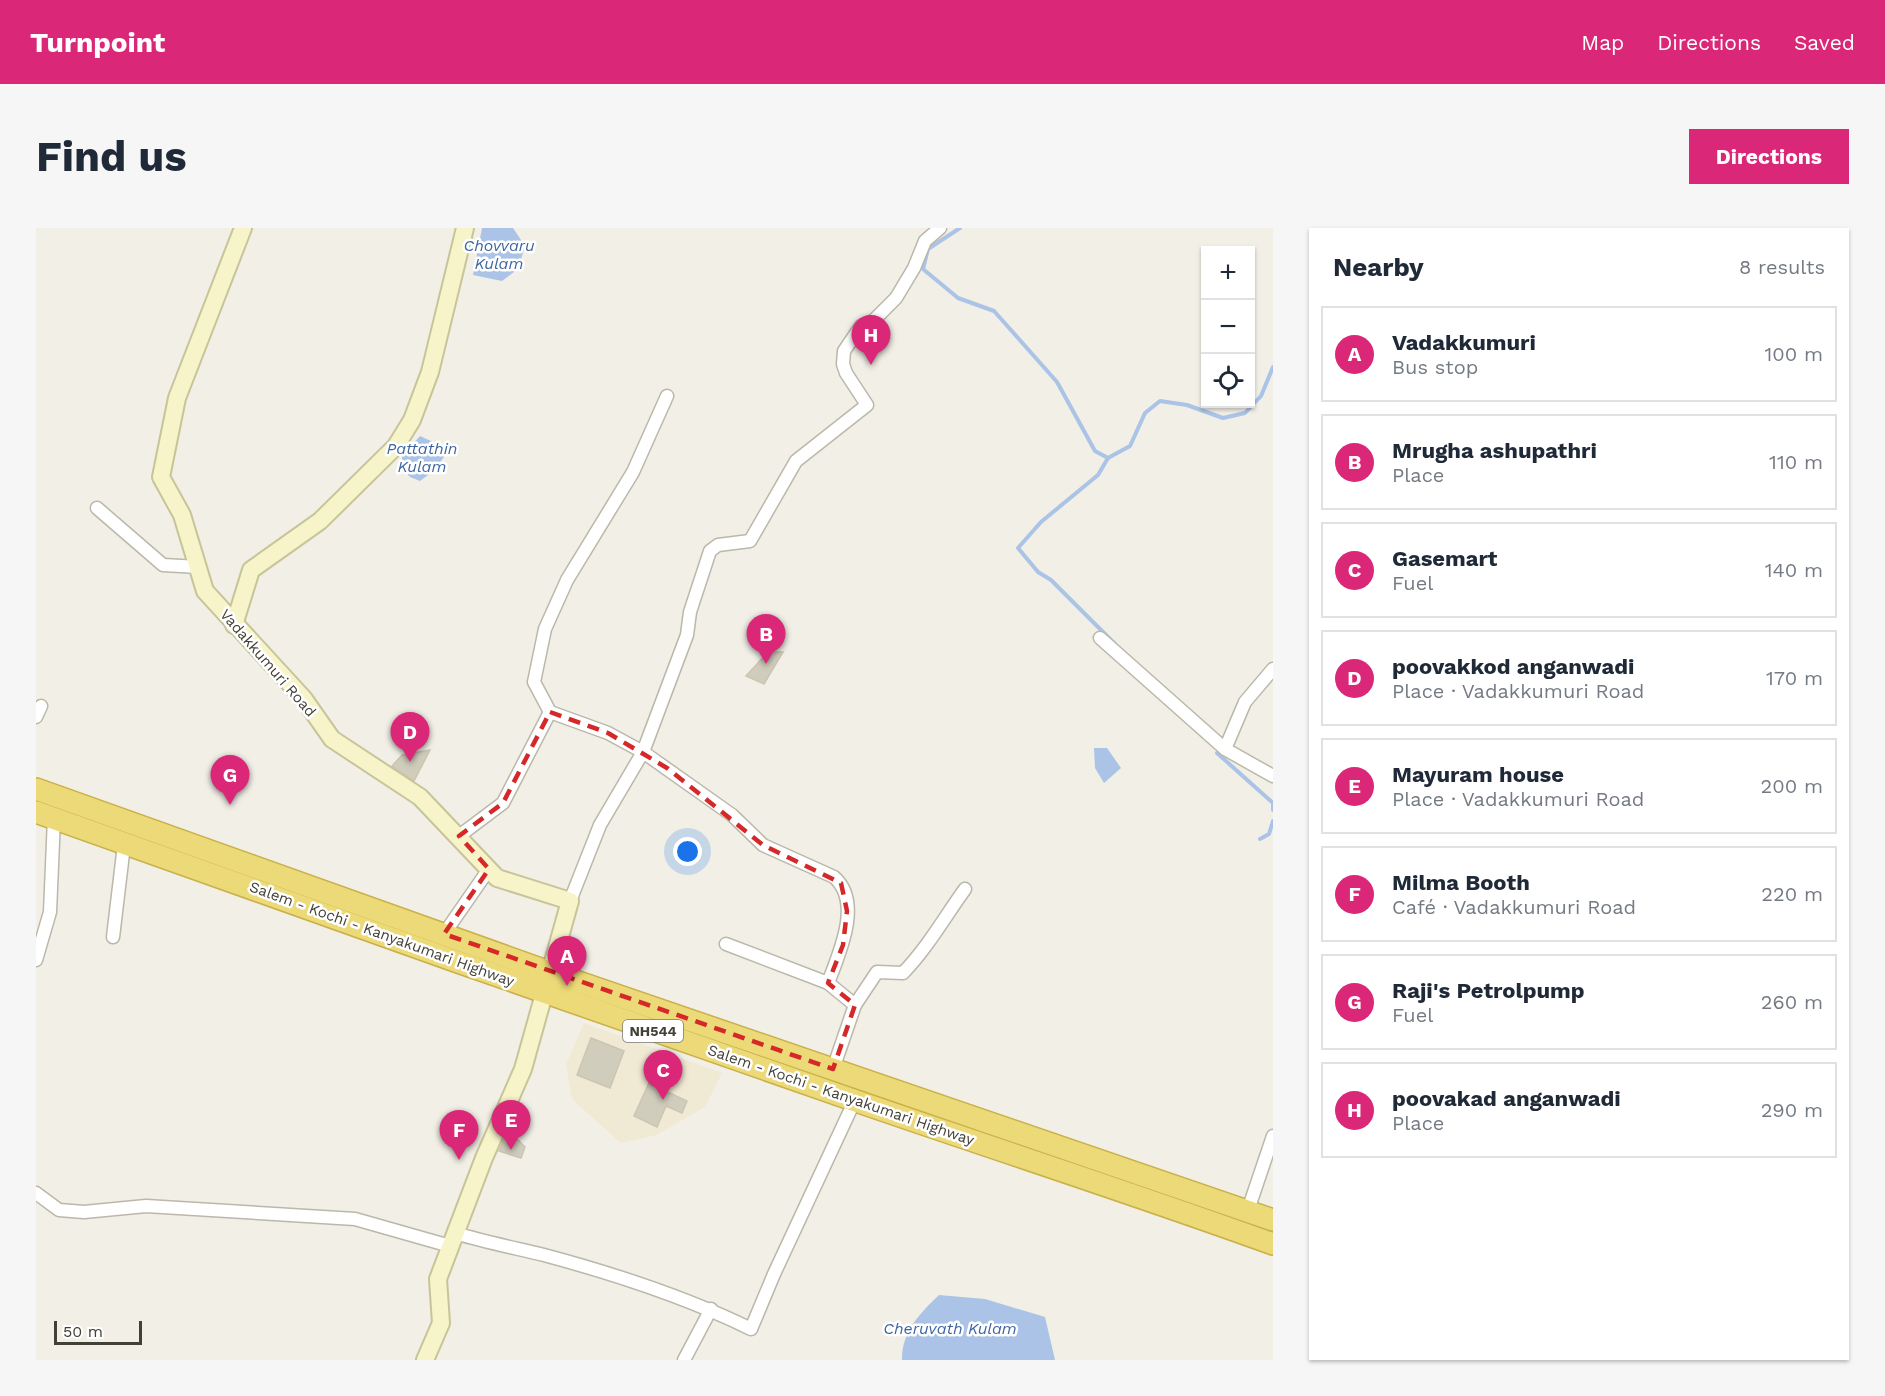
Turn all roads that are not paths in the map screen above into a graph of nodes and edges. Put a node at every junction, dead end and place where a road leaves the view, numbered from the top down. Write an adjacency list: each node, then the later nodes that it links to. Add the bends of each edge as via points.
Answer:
1 (243, 228): 6 (street, Vadakkumuri Road, via 177,398 161,477 182,515)
2 (465, 228): 7 (street, via 430,372 412,420 396,446 320,520 251,570)
3 (940, 228): 12 (street, via 925,241 896,298 873,321 861,326 844,351 846,373 867,405 796,461 750,541 718,545 710,551 690,612 687,635)
4 (667, 396): 10 (street, via 633,472 567,580 549,618 534,681)
5 (97, 508): 6 (street, via 164,565)
6 (199, 567): 7 (street, Vadakkumuri Road, via 205,591)
7 (234, 625): 16 (street, Vadakkumuri Road, via 304,699 332,739 420,797)
8 (1100, 638): 11 (street)
9 (1273, 669): 11 (street, via 1245,702)
10 (550, 712): 12 (street, via 608,733); 16 (street, via 503,803)
11 (1226, 748): 13 (street)
12 (643, 752): 20 (street, via 600,825); 26 (street, via 732,815 763,845 841,883 848,911 843,945)
13 (1273, 776)
14 (36, 789): 21 (highway, Salem - Kochi - Kanyakumari Highway / NH544)
15 (45, 815): 17 (highway, Salem - Kochi - Kanyakumari Highway / NH544); 24 (street, via 50,912)
16 (459, 836): 18 (street, Vadakkumuri Road)
17 (124, 845): 22 (street); 27 (highway, Salem - Kochi - Kanyakumari Highway / NH544)
18 (489, 869): 20 (street, Vadakkumuri Road, via 506,882); 21 (street)
19 (966, 888): 28 (street, via 927,948 903,973 877,972)
20 (570, 901): 25 (street)
21 (444, 934): 25 (highway, Salem - Kochi - Kanyakumari Highway / NH544)
22 (113, 937)
23 (726, 944): 26 (street)
24 (36, 960)
25 (549, 972): 27 (street); 29 (highway, Salem - Kochi - Kanyakumari Highway / NH544)
26 (828, 983): 28 (street)
27 (544, 993): 30 (highway, Salem - Kochi - Kanyakumari Highway / NH544); 35 (street, via 523,1070)
28 (855, 1005): 29 (street)
29 (833, 1070): 33 (highway, Salem - Kochi - Kanyakumari Highway / NH544)
30 (855, 1100): 36 (highway, Salem - Kochi - Kanyakumari Highway / NH544); 37 (street, via 751,1329)
31 (1273, 1136): 33 (street)
32 (36, 1193): 35 (street, via 59,1210 84,1212 146,1206 355,1219)
33 (1248, 1210): 34 (highway, Salem - Kochi - Kanyakumari Highway / NH544)
34 (1273, 1220)
35 (453, 1240): 37 (street, via 543,1255); 38 (street, via 438,1279 441,1323)
36 (1273, 1244)
37 (711, 1309): 39 (street)
38 (425, 1360)
39 (684, 1360)

